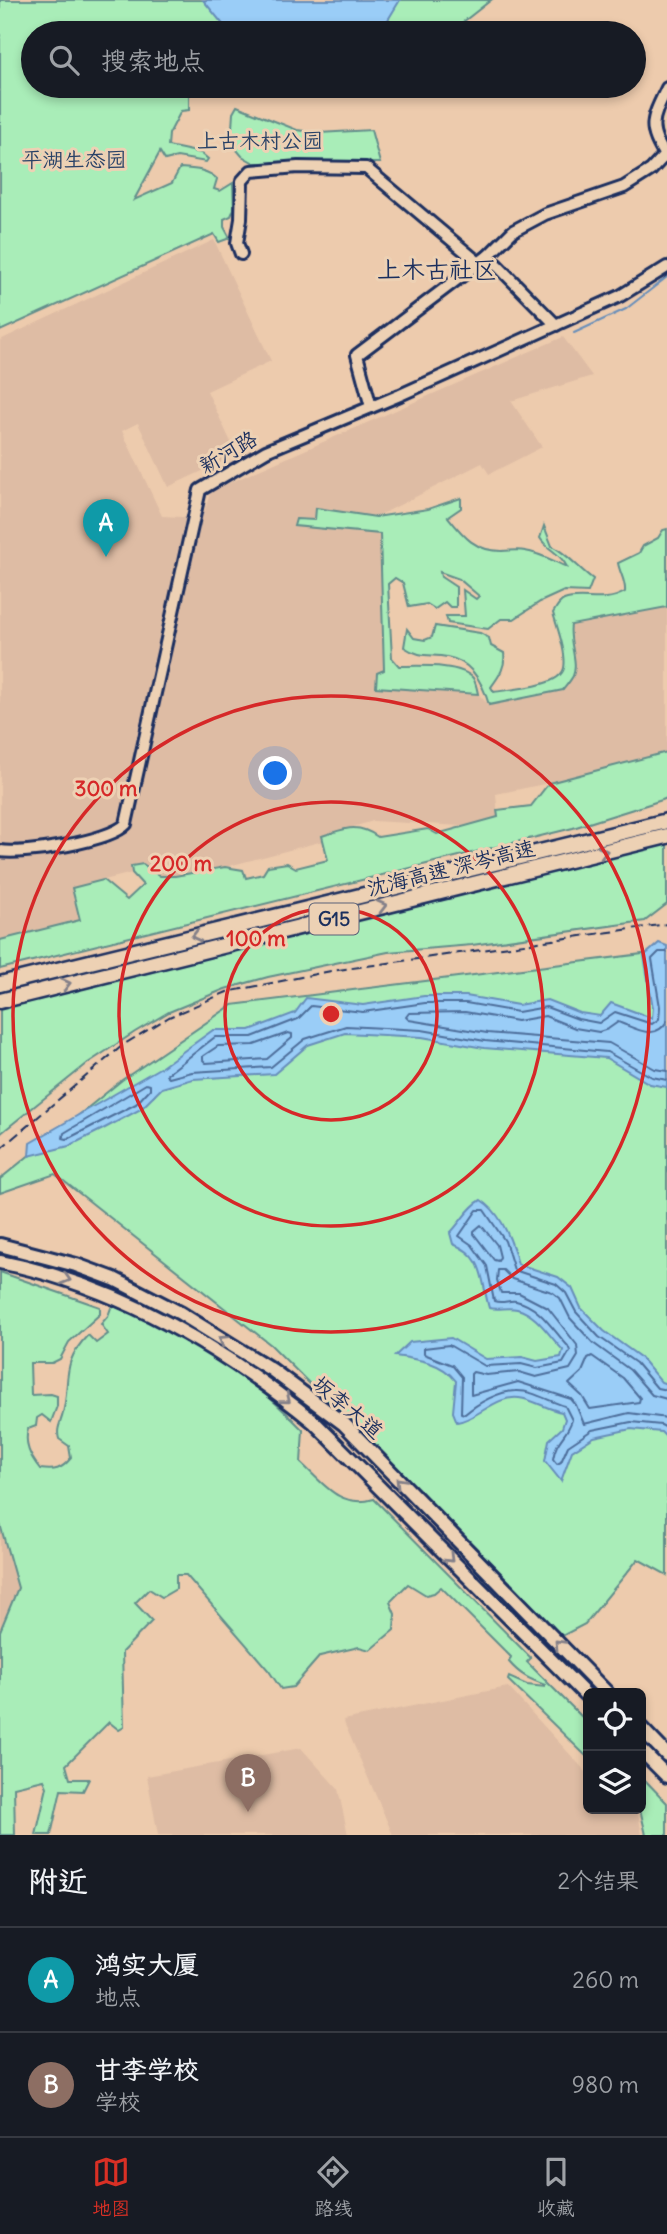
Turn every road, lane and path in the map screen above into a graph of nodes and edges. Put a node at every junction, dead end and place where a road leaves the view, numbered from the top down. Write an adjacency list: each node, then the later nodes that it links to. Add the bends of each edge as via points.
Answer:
1 (667, 88): 2 (street, via 652,122 653,135)
2 (666, 156): 4 (street, via 624,187 513,230)
3 (241, 254): 4 (street, via 237,243 242,181 251,171 366,168)
4 (484, 260): 6 (street); 7 (street, via 357,355)
5 (667, 267): 6 (street, 新河路, via 620,296)
6 (556, 325): 7 (street, 新河路)
7 (371, 407): 11 (street, 新河路, via 266,451 200,491 130,815 123,828 32,852)
8 (667, 811): 12 (highway)
9 (667, 821): 12 (highway, 沈海高速 深岑高速 / G15)
10 (667, 836): 14 (highway, 沈海高速 深岑高速 / G15, one-way to 10)
11 (0, 851)
12 (483, 866): 13 (highway, 沈海高速 深岑高速 / G15, one-way to 13)
13 (0, 984)
14 (0, 1001)
15 (0, 1245): 17 (main road, 坂李大道, one-way to 15, via 344,1424 292,1385 180,1313 114,1279)
16 (0, 1262): 18 (main road, 坂李大道, one-way to 18, via 108,1295 269,1385 314,1422)
17 (602, 1688)
18 (583, 1692)
19 (646, 1733): 21 (main road)
20 (642, 1751): 22 (main road)
21 (667, 1755)
22 (667, 1776)

